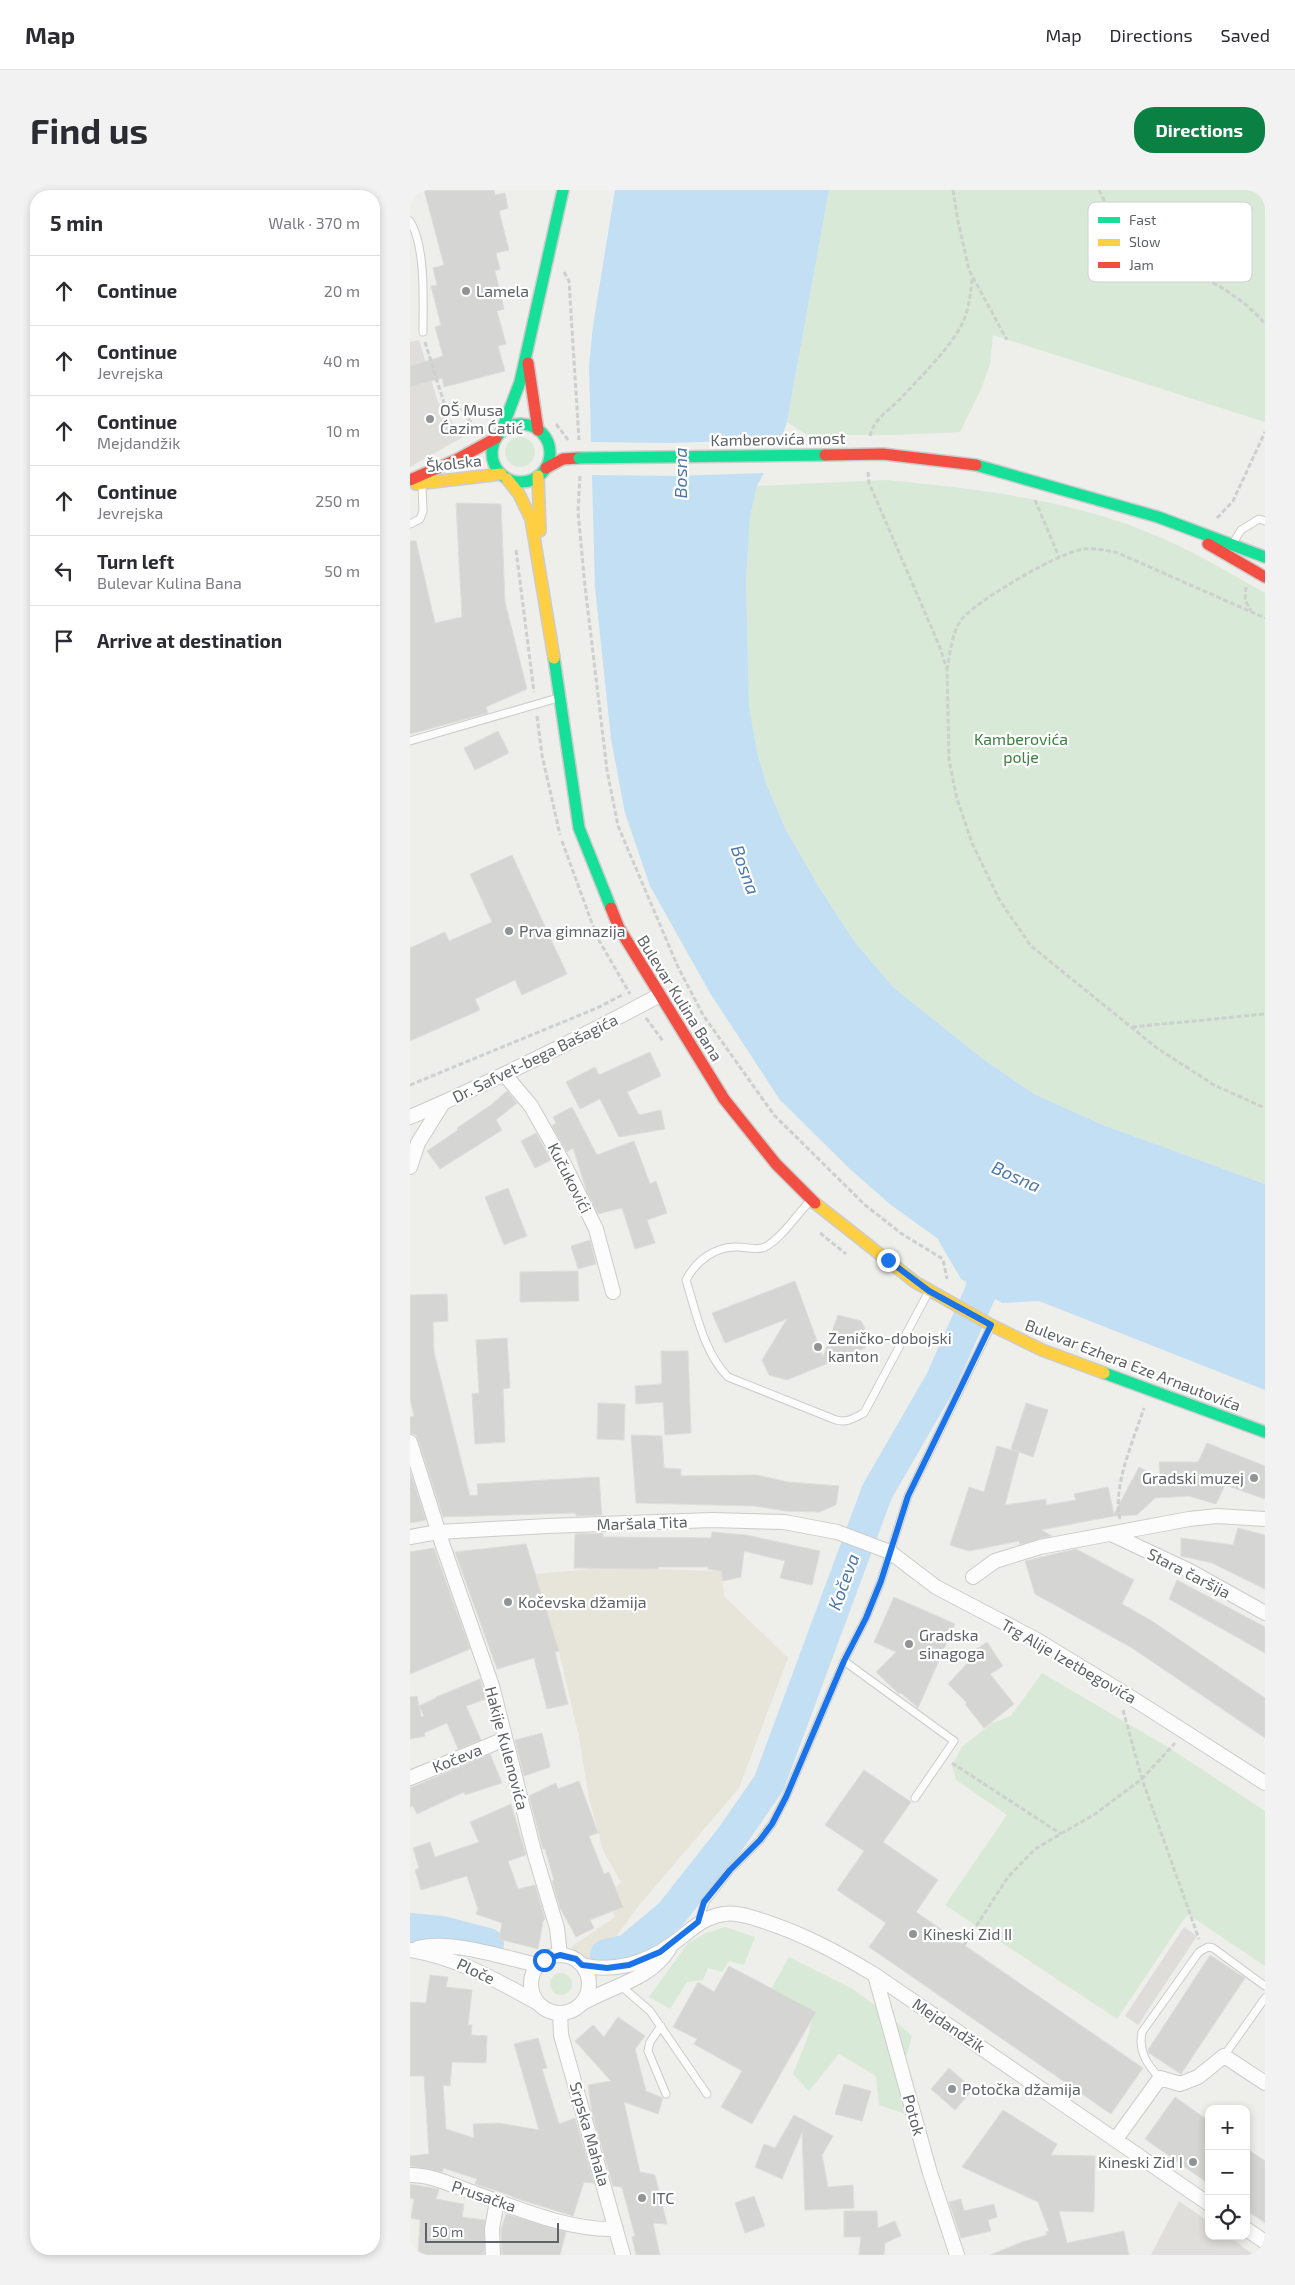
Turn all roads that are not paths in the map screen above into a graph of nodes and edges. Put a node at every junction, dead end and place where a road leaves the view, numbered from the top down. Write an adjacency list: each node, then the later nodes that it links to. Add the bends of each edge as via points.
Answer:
1 (563, 190): 4 (street)
2 (410, 221): 3 (lane, via 422,264)
3 (423, 332)
4 (527, 353): 5 (street); 6 (street, via 520,382)
5 (538, 430): 6 (street, via 519,424); 7 (street)
6 (499, 435): 10 (street, via 493,445 493,461); 11 (street, Školska)
7 (548, 445): 8 (street); 9 (street, via 549,458)
8 (575, 458): 9 (street, via 564,459); 14 (street, Kamberovića most, bridge, via 883,454 921,457 976,465)
9 (542, 472): 10 (street, via 523,482); 20 (street, Bulevar Kulina Bana)
10 (504, 476): 12 (street, Školska); 20 (street, Bulevar Kulina Bana, via 519,494 530,519)
11 (410, 480)
12 (422, 483): 13 (street, Školska); 16 (lane, via 423,511 420,519)
13 (410, 485)
14 (1158, 516): 17 (street); 18 (street)
15 (1265, 521): 17 (lane, via 1259,519 1240,530)
16 (410, 524)
17 (1234, 542): 18 (lane); 19 (street)
18 (1228, 555): 21 (street)
19 (1265, 557)
20 (540, 568): 22 (street, Bulevar Kulina Bana)
21 (1265, 577)
22 (560, 698): 23 (lane); 24 (street, Bulevar Kulina Bana, via 579,828 619,928)
23 (410, 741)
24 (658, 996): 25 (street, Dr. Safvet-bega Bašagića); 29 (street, Bulevar Kulina Bana, via 724,1099 776,1164)
25 (505, 1075): 26 (street, Dr. Safvet-bega Bašagića); 30 (street, Kučukovići, via 531,1106 565,1166 596,1229)
26 (443, 1102): 27 (street, Dr. Safvet-bega Bašagića); 28 (street)
27 (410, 1117)
28 (411, 1158)
29 (811, 1200): 31 (street, Bulevar Kulina Bana); 31 (lane, via 763,1248 736,1247 710,1254 697,1262 686,1280 698,1321 717,1366 728,1377 836,1420 853,1419 864,1413)
30 (613, 1292)
31 (934, 1294): 32 (street, Bulevar Kulina Bana)
32 (991, 1325): 33 (street, Bulevar Ezhera Eze Arnautovića, via 1042,1350); 40 (lane, via 908,1496)
33 (1265, 1432)
34 (410, 1442): 38 (street, Hakije Kulenovića)
35 (1265, 1519): 36 (street, via 1217,1516)
36 (1117, 1532): 41 (street, via 1017,1553 995,1561); 42 (street, Stara čaršija)
37 (410, 1538): 38 (street, Maršala Tita)
38 (440, 1538): 39 (street, Maršala Tita, via 547,1526 748,1520 784,1522 837,1532); 44 (street, Hakije Kulenovića, via 492,1686)
39 (872, 1544): 40 (street, Trg Alije Izetbegovića)
40 (890, 1552): 43 (lane, via 866,1618); 46 (street, Trg Alije Izetbegovića, via 936,1587 1037,1640)
41 (973, 1576)
42 (1265, 1614)
43 (844, 1661): 47 (lane, via 954,1741); 48 (lane, via 772,1824 704,1902)
44 (505, 1739): 45 (street, Kočeva); 50 (street, Hakije Kulenovića, via 557,1928)
45 (410, 1778)
46 (1265, 1783)
47 (915, 1798)
48 (698, 1922): 49 (street, Mejdandžik); 53 (street, Mejdandžik, via 726,1913 748,1916 800,1934)
49 (672, 1944): 52 (street, via 647,1959 629,1965 607,1968); 54 (street, via 655,1966)
50 (560, 1955): 51 (street); 52 (street, via 576,1959)
51 (538, 1965): 57 (street, via 533,1972 531,1989); 57 (street, Ploče, via 454,1946 433,1945 410,1950 463,1964)
52 (582, 1965): 58 (street, via 587,1972 589,1988)
53 (875, 1974): 66 (street, Mejdandžik); 73 (street, Potok)
54 (620, 1985): 58 (street); 60 (lane, via 650,2011)
55 (1265, 1986): 62 (lane, via 1217,1950 1203,1949 1142,2032 1142,2053)
56 (1265, 1998): 61 (lane)
57 (538, 2003): 59 (street)
58 (582, 2004): 59 (street)
59 (560, 2013): 70 (street, Srpska Mahala, via 561,2035)
60 (661, 2026): 64 (lane, via 648,2051); 65 (lane)
61 (1224, 2056): 62 (street, via 1198,2077 1180,2084); 63 (street)
62 (1160, 2078): 66 (street)
63 (1265, 2083)
64 (666, 2094)
65 (707, 2094)
66 (1116, 2139): 69 (street, Mejdandžik)
67 (410, 2175): 68 (street, Prusačka, via 429,2176)
68 (497, 2201): 70 (street, Prusačka, via 578,2226); 74 (street, via 492,2228)
69 (1205, 2201)
70 (616, 2228): 75 (street, Srpska Mahala)
71 (1250, 2233): 72 (street)
72 (1265, 2242)
73 (955, 2254)
74 (493, 2255)
75 (623, 2255)

